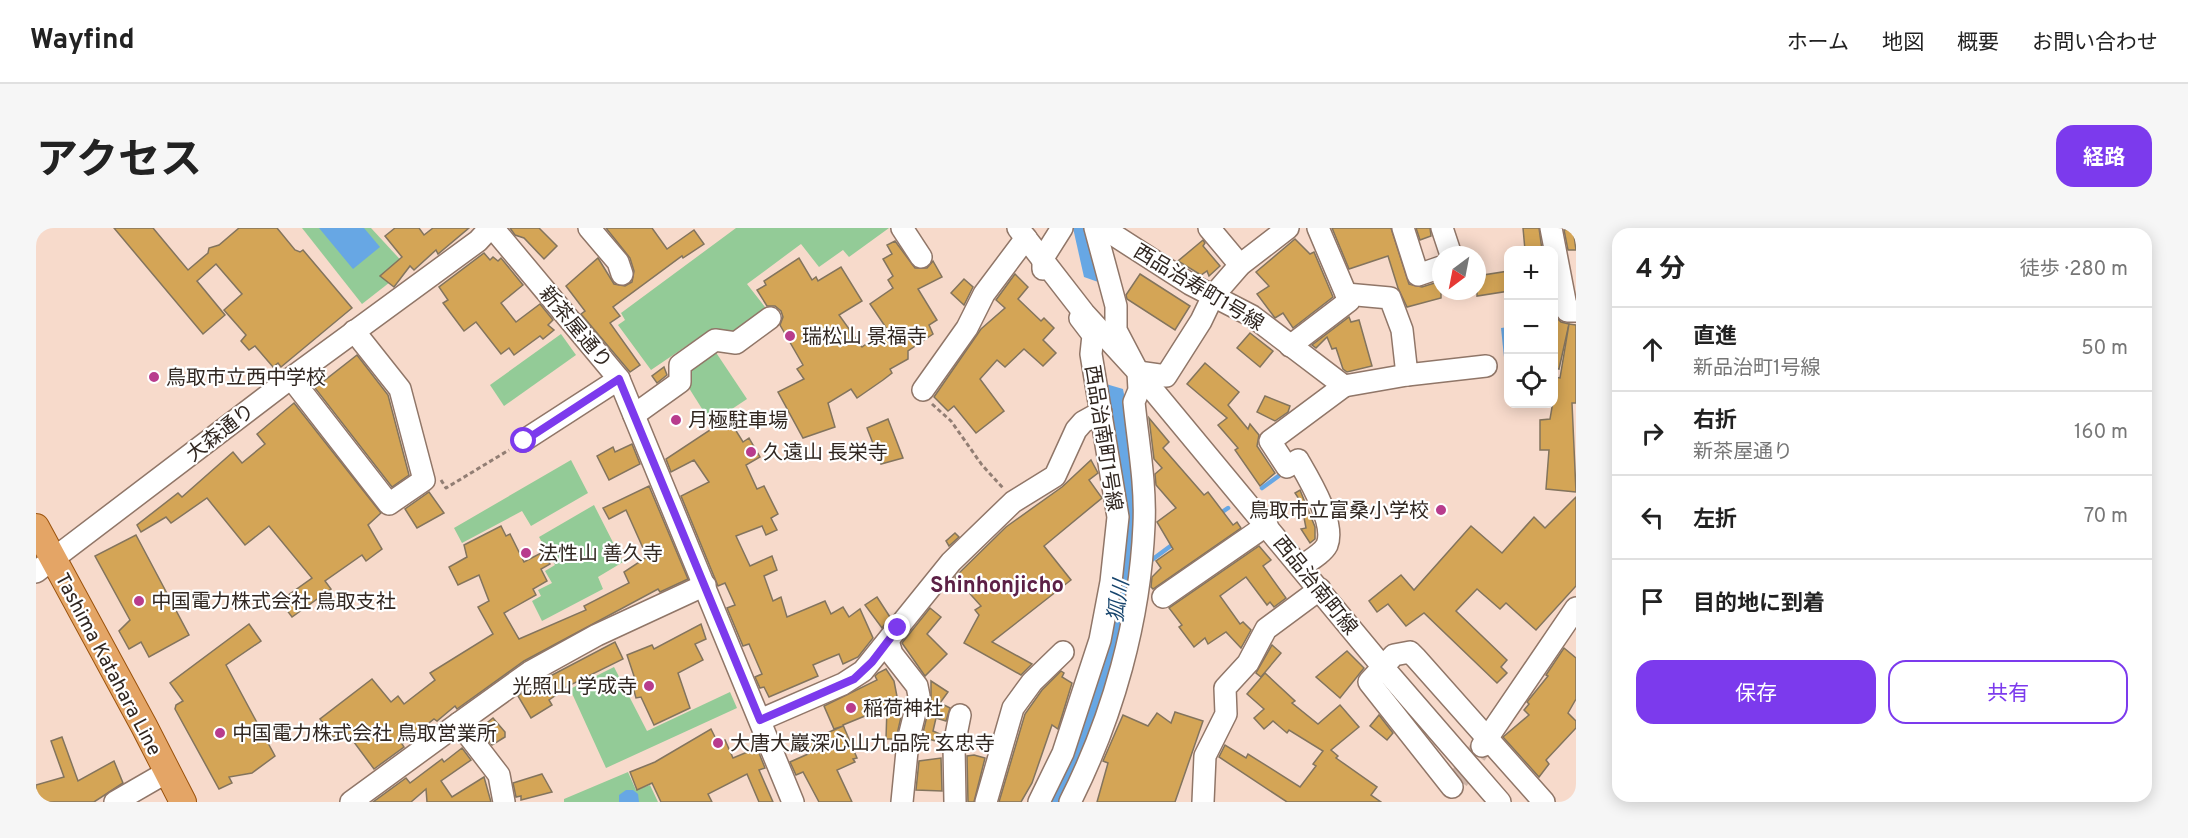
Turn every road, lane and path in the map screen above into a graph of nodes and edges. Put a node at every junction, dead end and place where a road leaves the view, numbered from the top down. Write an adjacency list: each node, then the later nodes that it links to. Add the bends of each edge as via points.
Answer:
1 (492, 228): 24 (street, 大森通り); 30 (street, 新茶屋通り)
2 (589, 228): 19 (street, via 618,262)
3 (903, 228): 15 (street)
4 (1095, 228): 27 (street, via 1116,306 1116,330)
5 (1103, 228): 21 (street, 西品治寿町1号線)
6 (1209, 228): 17 (street)
7 (1288, 228): 17 (street)
8 (1318, 228): 20 (street)
9 (1402, 228): 18 (street, via 1418,275)
10 (1442, 228): 14 (street)
11 (1551, 228): 22 (street, via 1567,311)
12 (1067, 229): 16 (street)
13 (1022, 233): 16 (street, 西品治南町線); 32 (street, via 967,328)
14 (1448, 246)
15 (921, 257)
16 (1043, 258): 27 (street, 西品治南町線, via 1084,313); 33 (street, 西品治南町1号線, via 1041,268 1092,335 1091,354)
17 (1240, 265): 21 (street)
18 (1432, 270)
19 (622, 274)
20 (1346, 294): 25 (street, via 1349,301); 28 (street, via 1390,297 1402,330)
21 (1213, 296): 25 (street, 西品治寿町1号線, via 1252,316); 27 (street, via 1166,376)
22 (1576, 311)
23 (770, 318): 34 (street, via 736,343 715,340 680,365 680,382)
24 (354, 331): 29 (street, 大森通り); 36 (street, via 400,389)
25 (1290, 346): 31 (street, 西品治寿町1号線)
26 (1486, 366): 28 (street)
27 (1138, 372): 38 (street, 西品治南町線); 64 (street, via 1134,402 1144,523 1139,586 1123,662 1101,734)
28 (1407, 375): 31 (street)
29 (291, 378): 36 (street, via 389,504); 41 (street, 大森通り)
30 (619, 379): 34 (street, 新茶屋通り); 35 (street)
31 (1344, 386): 40 (street, via 1270,441 1287,466 1298,460 1318,496 1330,534 1326,547)
32 (923, 390): 37 (path)
33 (1101, 412): 37 (street, via 1076,430 1055,476); 63 (street, 西品治南町1号線, via 1118,517 1111,582 1100,640 1067,742)
34 (634, 415): 42 (street, 新茶屋通り)
35 (524, 441): 36 (path, via 446,488 440,477)
36 (424, 480)
37 (1013, 502): 46 (street, via 951,562)
38 (1267, 525): 40 (street, 西品治南町線); 44 (street)
39 (36, 527): 41 (main road, Tashima Katahara Line)
40 (1302, 566): 43 (street, 西品治南町線)
41 (45, 567): 53 (main road, Tashima Katahara Line)
42 (705, 585): 50 (street, 新茶屋通り); 51 (street, via 597,635 539,667)
43 (1320, 589): 48 (street, 西品治南町線); 65 (street, via 1266,629 1248,663 1226,688 1226,714 1205,756)
44 (1163, 597)
45 (1576, 608): 52 (street)
46 (888, 641): 50 (street, via 854,679); 60 (street, via 919,696 908,741)
47 (1063, 652): 62 (street, via 1032,682 1013,708)
48 (1382, 666): 52 (street, via 1394,656 1410,652); 54 (street, via 1369,682); 66 (street, 西品治南町線)
49 (960, 715): 61 (street, via 954,745)
50 (760, 720): 59 (street, 新茶屋通り)
51 (459, 723): 57 (street); 58 (street, via 499,775)
52 (1484, 743): 67 (street)
53 (167, 772): 55 (street); 56 (main road, Tashima Katahara Line)
54 (1450, 789)
55 (115, 802)
56 (183, 802)
57 (351, 802)
58 (504, 802)
59 (793, 802)
60 (902, 802)
61 (955, 802)
62 (986, 802)
63 (1039, 802)
64 (1070, 802)
65 (1203, 802)
66 (1500, 802)
67 (1544, 802)

